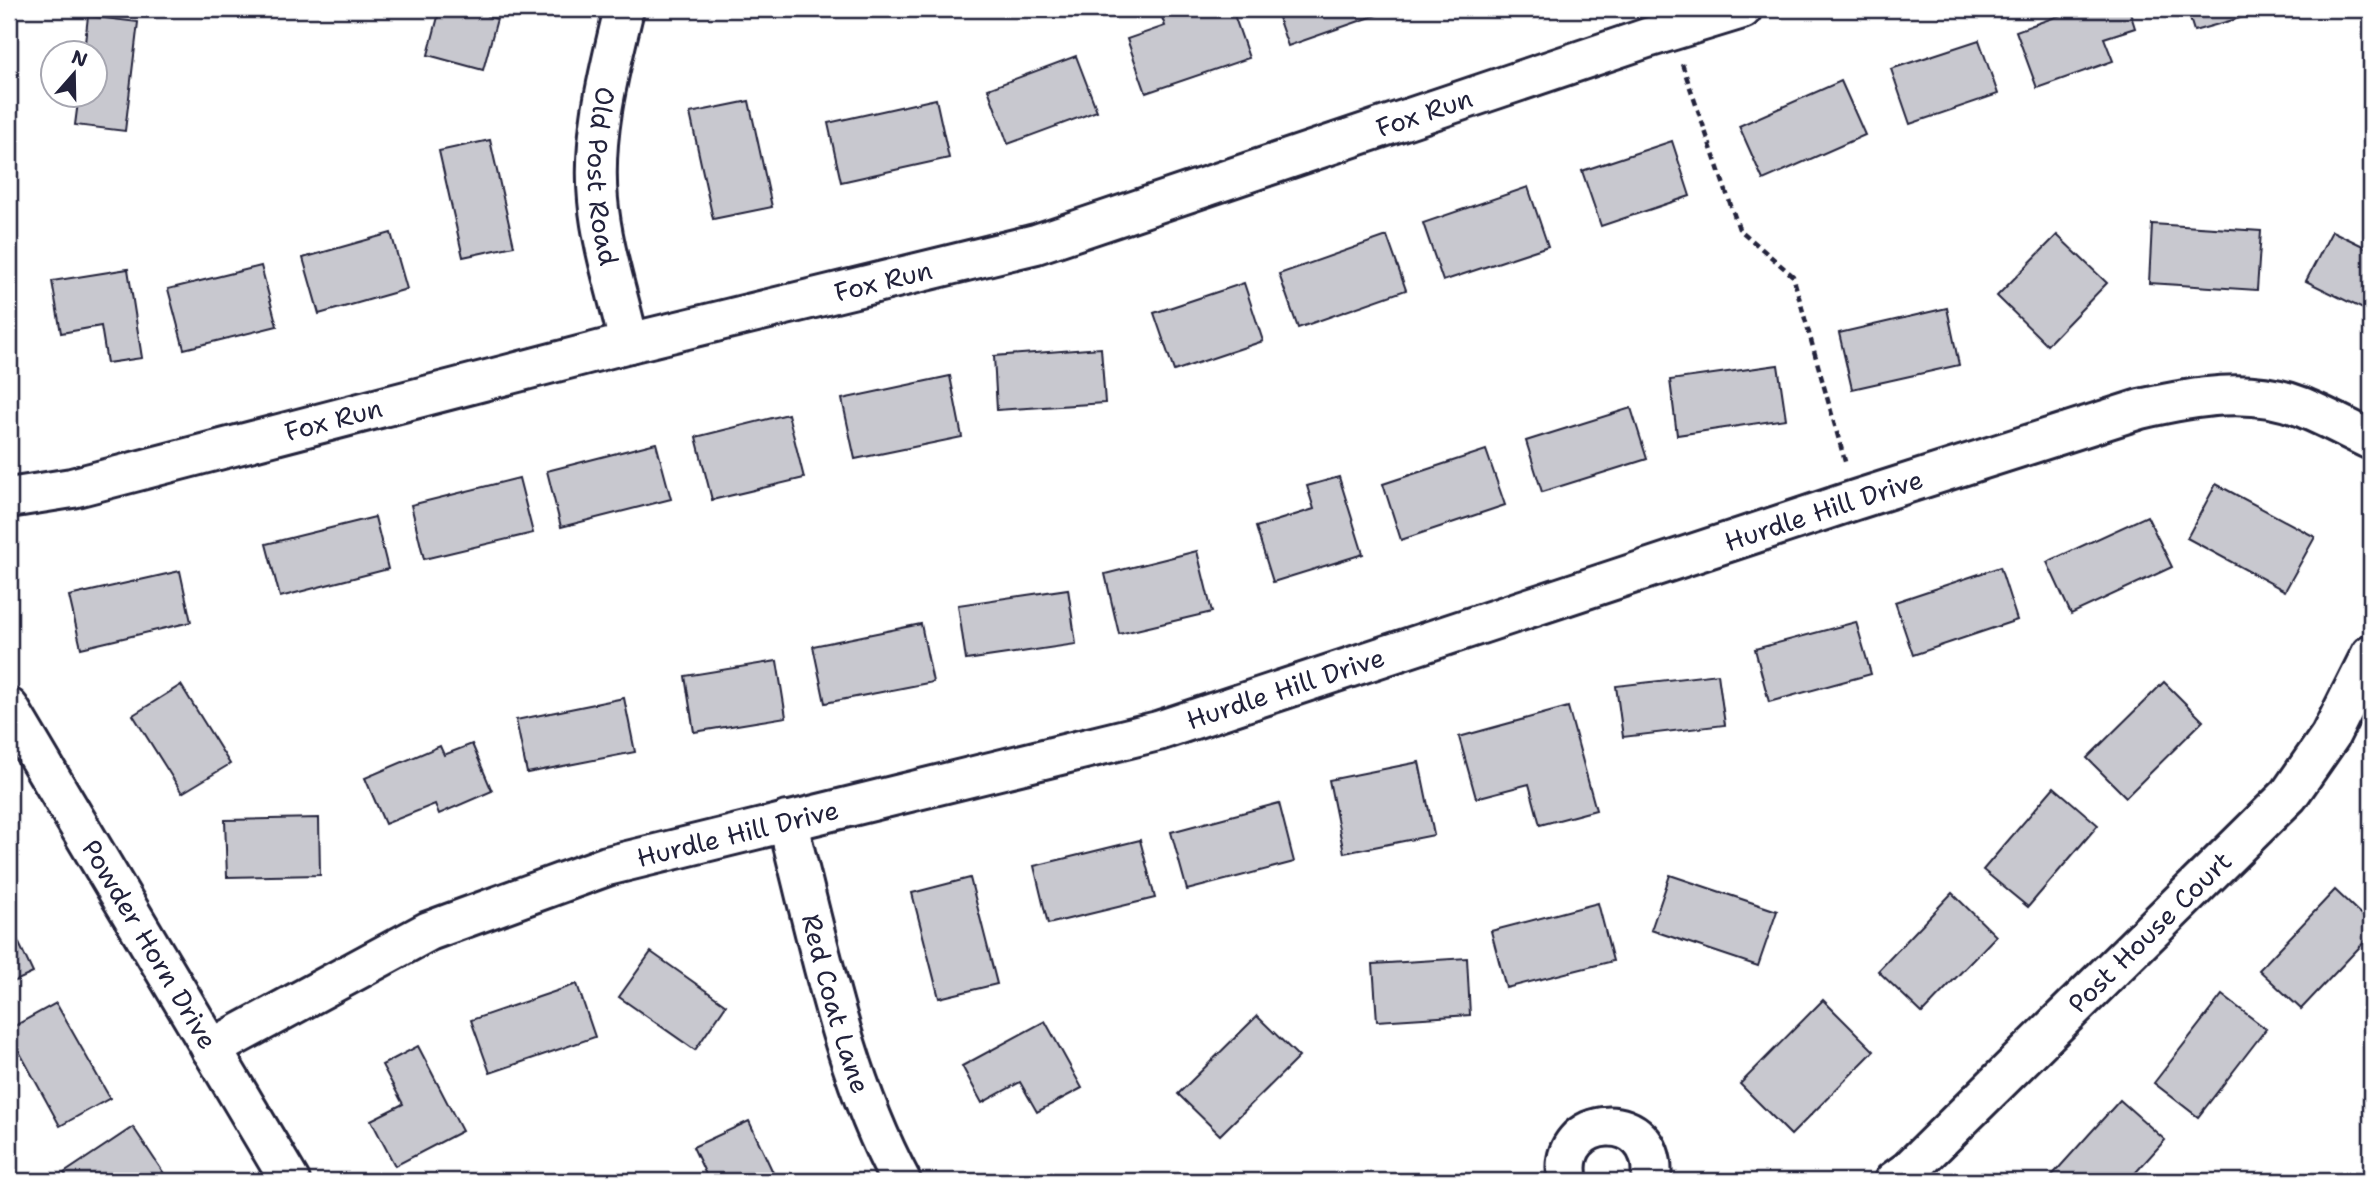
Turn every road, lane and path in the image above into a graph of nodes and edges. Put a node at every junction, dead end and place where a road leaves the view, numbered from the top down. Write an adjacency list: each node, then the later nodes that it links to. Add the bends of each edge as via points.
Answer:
1 (624, 9): 4 (street, Old Post Road, via 596,155 598,203)
2 (1742, 9): 3 (street, Fox Run)
3 (1653, 25): 4 (street, Fox Run, via 1036,244); 7 (path, via 1739,229 1793,276)
4 (629, 343): 6 (street, Fox Run, via 72,488)
5 (2371, 440): 7 (street, Hurdle Hill Drive, via 2301,406 2269,397 2188,399 2140,409)
6 (9, 498)
7 (1856, 500): 10 (street, Hurdle Hill Drive, via 1158,731)
8 (2371, 654): 16 (street, Post House Court, via 2330,736 2289,795)
9 (9, 709): 11 (street, Powder Horn Drive)
10 (787, 821): 11 (street, Hurdle Hill Drive, via 607,866 429,930); 13 (street, Red Coat Lane, via 860,1083)
11 (211, 1049): 12 (street, Powder Horn Drive)
12 (290, 1181)
13 (901, 1181)
14 (1568, 1181): 15 (street, via 1568,1156 1575,1142 1600,1126 1615,1126 1629,1130 1649,1152)
15 (1651, 1181)
16 (1894, 1181)

